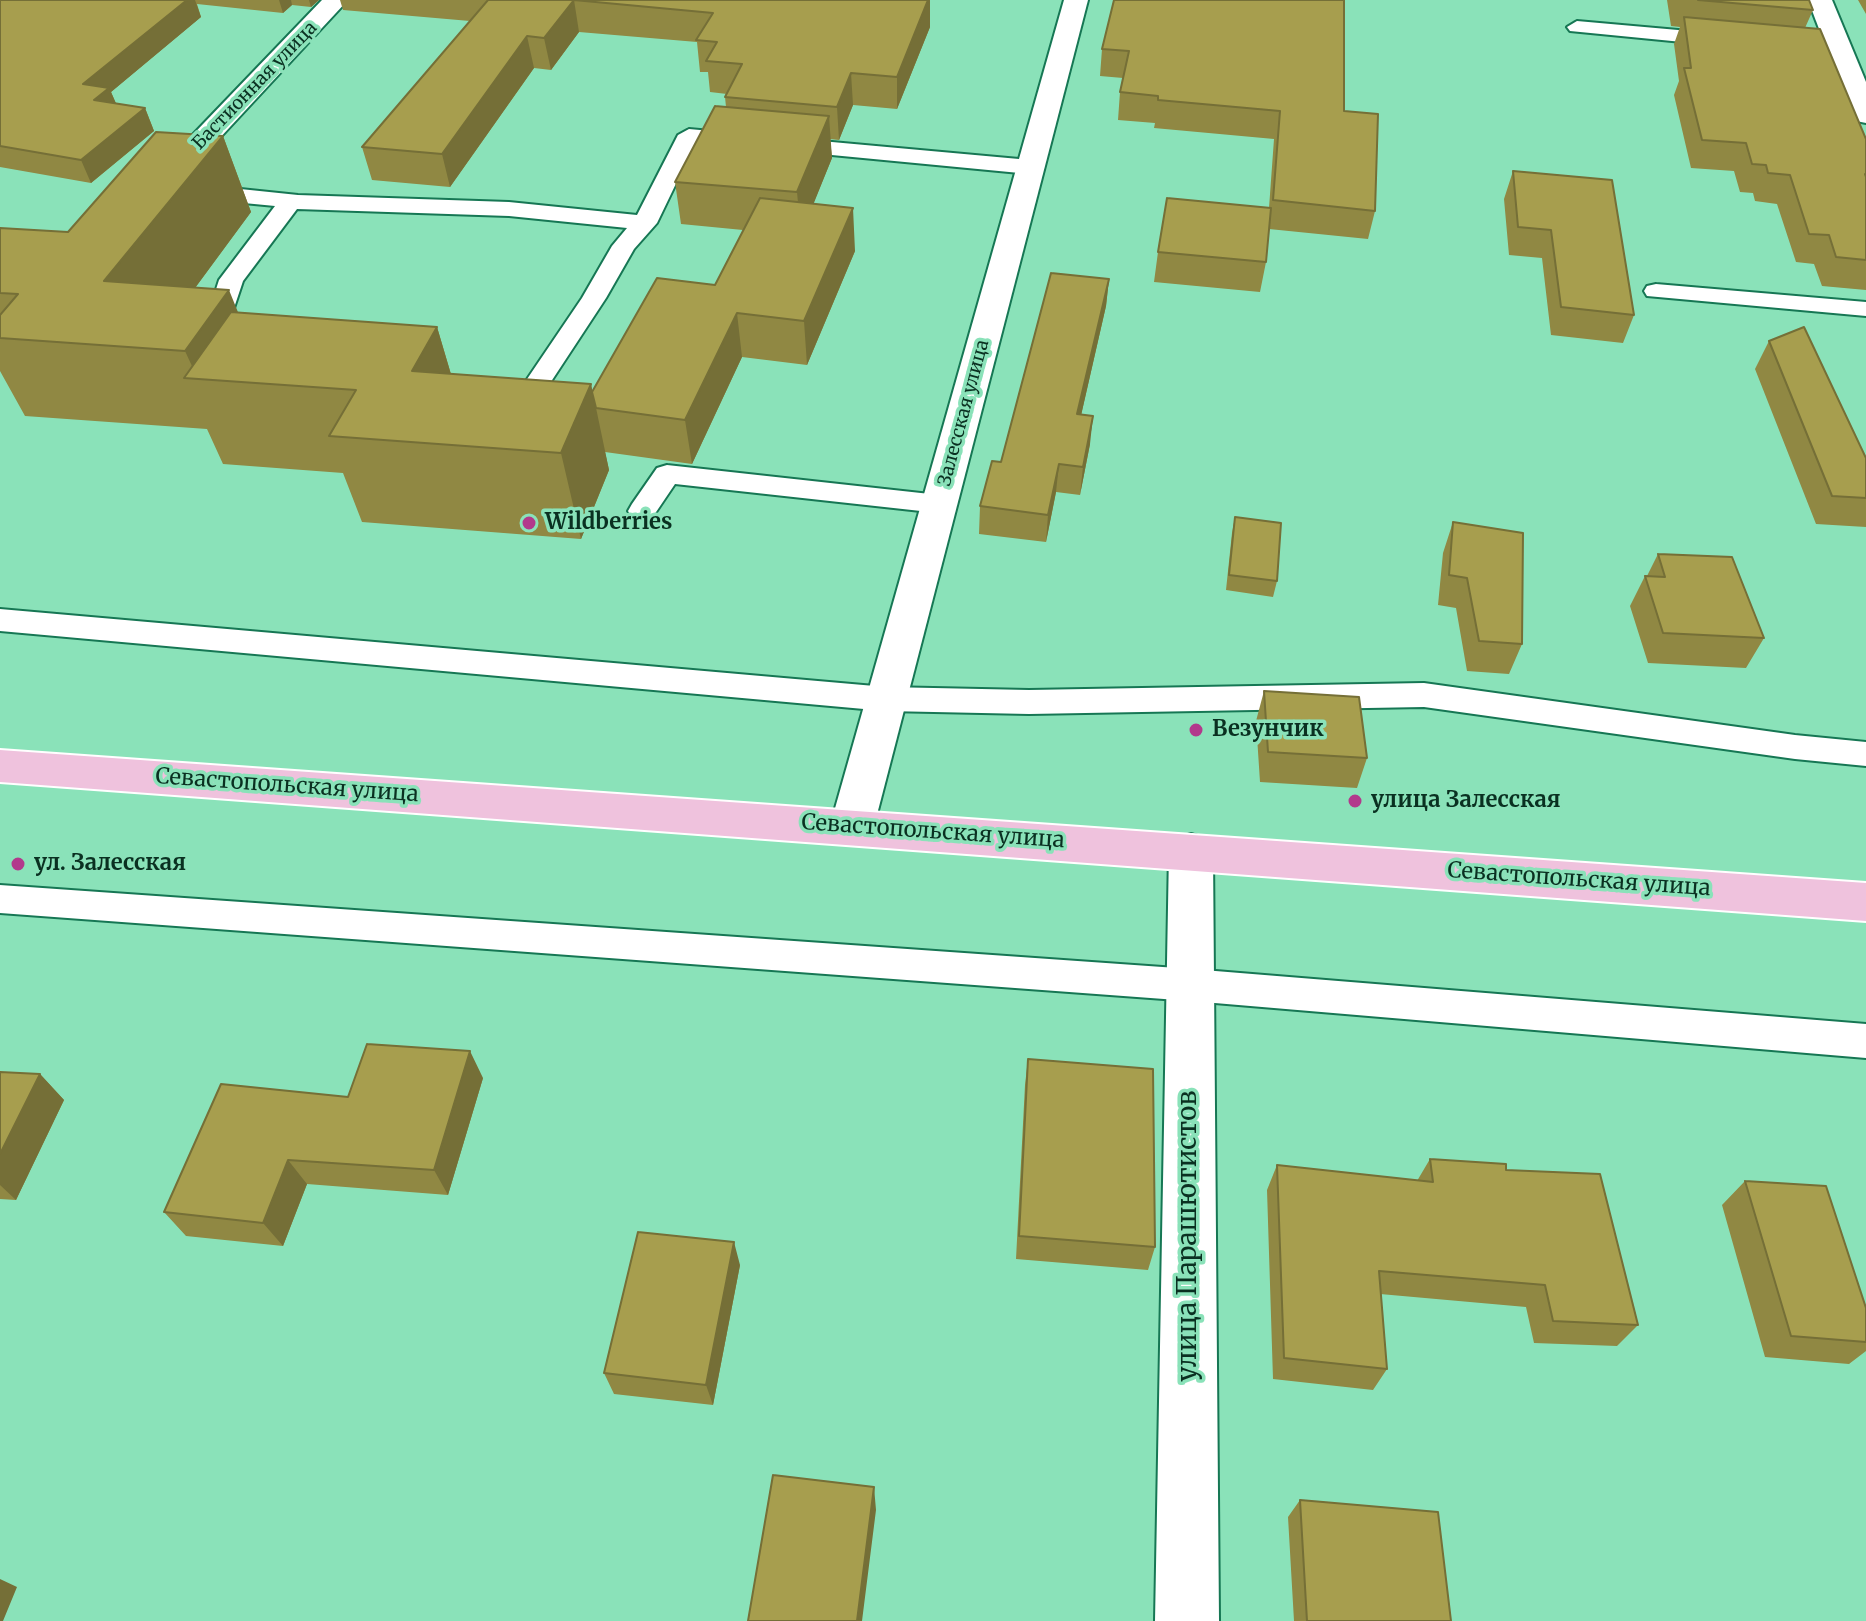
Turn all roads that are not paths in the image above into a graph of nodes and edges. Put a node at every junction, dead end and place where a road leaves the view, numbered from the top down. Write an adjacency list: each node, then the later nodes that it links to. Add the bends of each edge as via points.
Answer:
1 (336, 0): 8 (main road, Бастионная улица)
2 (1076, 0): 7 (main road, Залесская улица)
3 (1820, 0): 6 (main road, via 1832,49)
4 (1577, 27): 5 (lane)
5 (1747, 42)
6 (1866, 115)
7 (1030, 167): 10 (lane, via 689,135); 15 (main road, Залесская улица)
8 (154, 192): 9 (lane)
9 (291, 201): 10 (lane, via 509,209); 13 (lane, via 231,280 221,311 237,338)
10 (645, 223): 14 (lane, via 624,246 528,397)
11 (1656, 291): 12 (lane)
12 (1866, 309)
13 (249, 342)
14 (485, 390)
15 (939, 504): 16 (lane, via 667,474); 18 (main road, Залесская улица)
16 (642, 511)
17 (0, 620): 18 (lane)
18 (886, 699): 19 (lane, via 1029,702 1424,695); 21 (main road, Залесская улица)
19 (1866, 754)
20 (0, 766): 21 (main road, Севастопольская улица)
21 (852, 826): 22 (main road, Севастопольская улица)
22 (1191, 852): 24 (main road, Севастопольская улица); 25 (main road, улица Парашютистов)
23 (0, 899): 25 (lane)
24 (1866, 902)
25 (1191, 985): 26 (lane); 27 (main road, улица Парашютистов)
26 (1866, 1041)
27 (1187, 1621)

